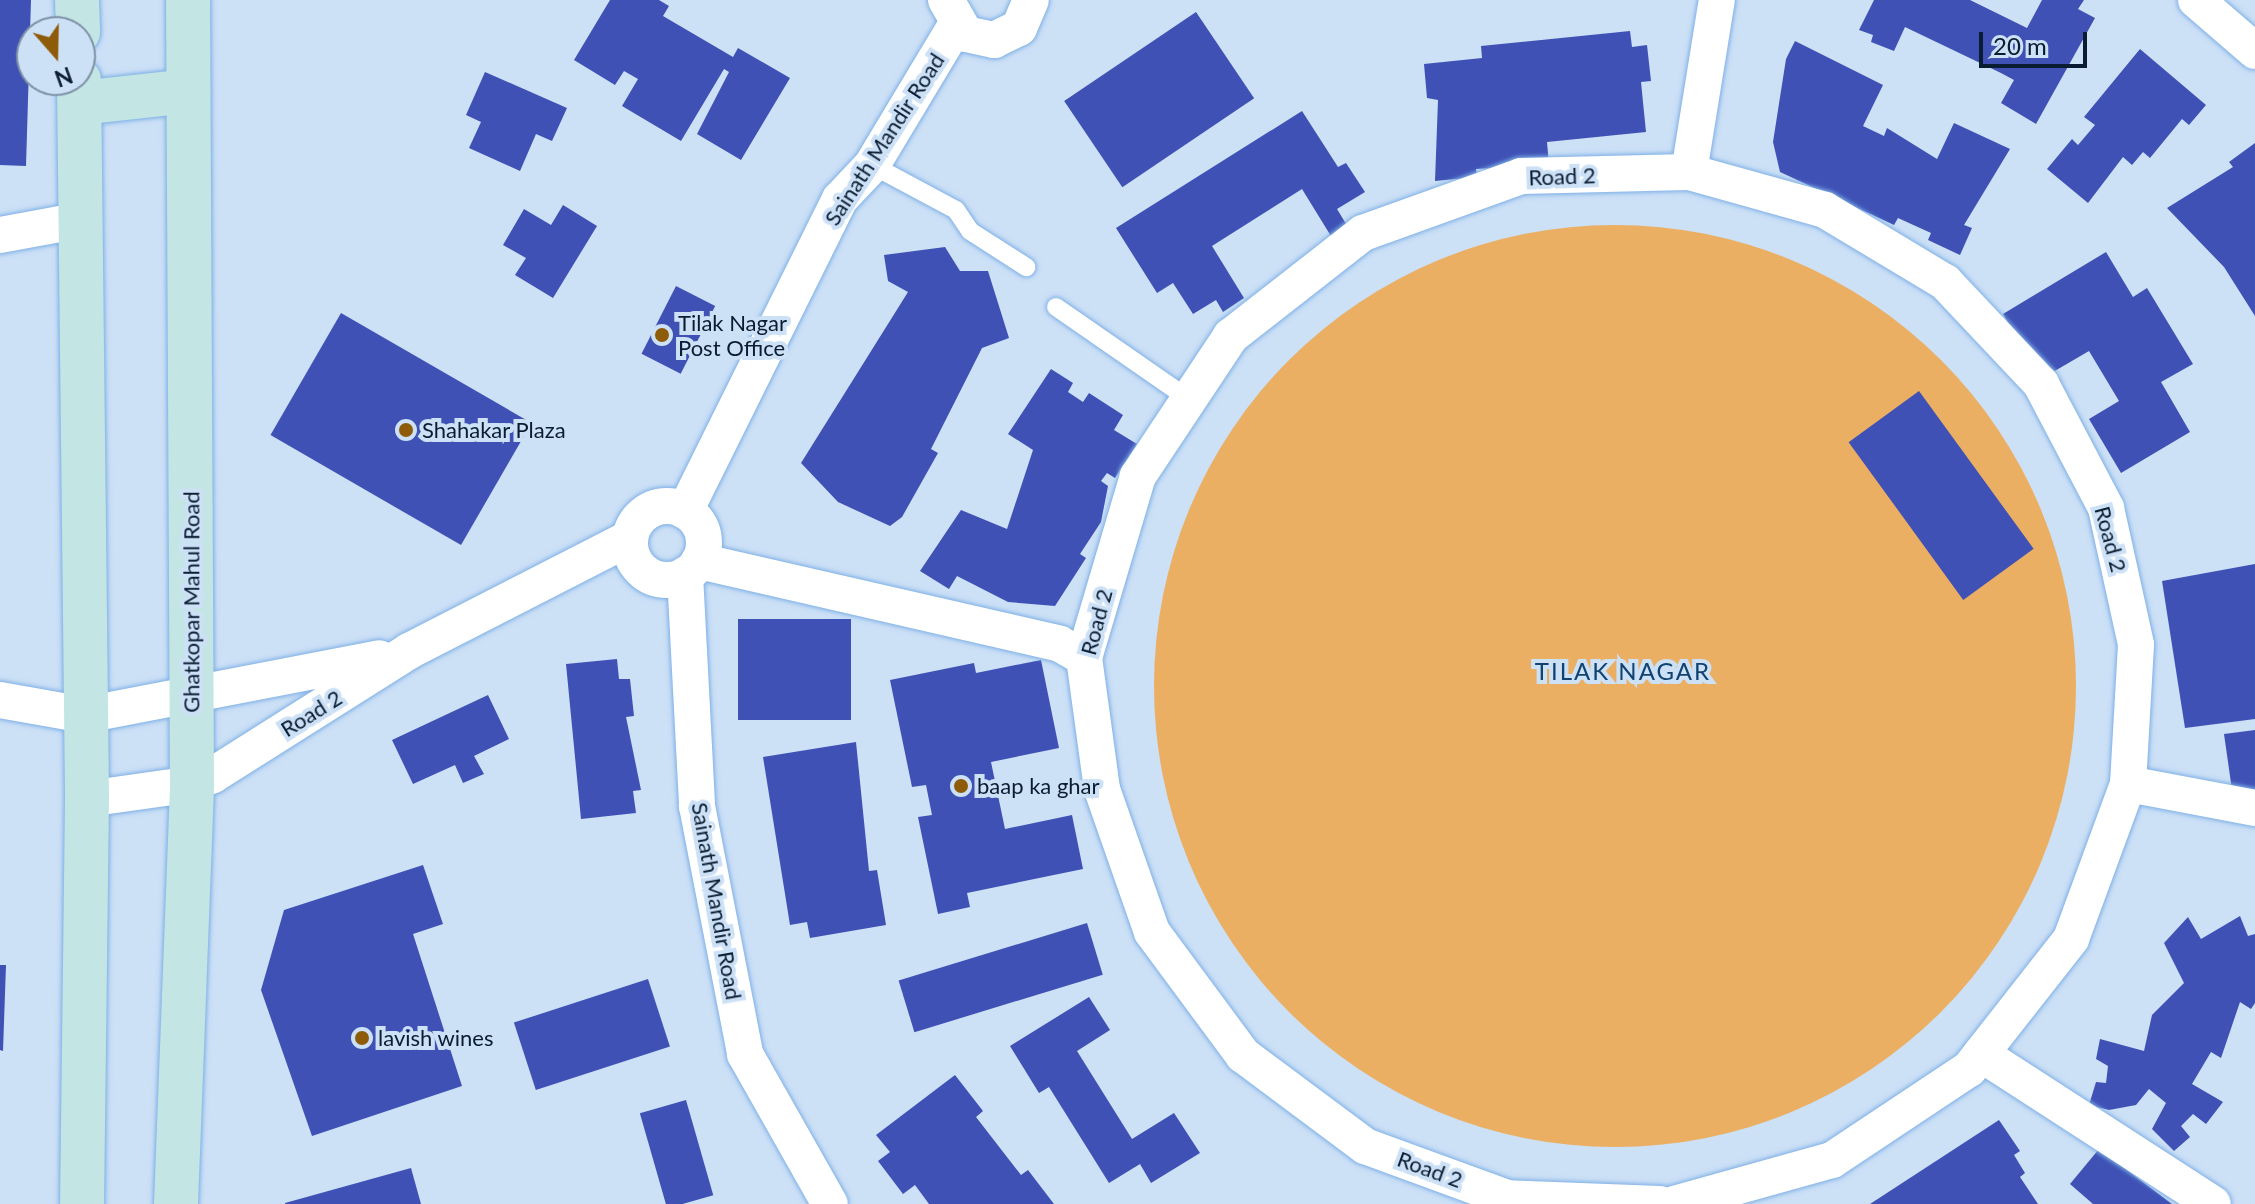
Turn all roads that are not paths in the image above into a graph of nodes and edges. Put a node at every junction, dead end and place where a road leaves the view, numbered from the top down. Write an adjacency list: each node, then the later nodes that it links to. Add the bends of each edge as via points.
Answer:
1 (188, 0): 7 (street, Ghatkopar Mahul Road)
2 (1031, 0): 5 (street, via 1028,16 1008,36 980,40)
3 (1717, 0): 11 (street)
4 (2196, 0): 6 (street)
5 (951, 13): 10 (street, Sainath Mandir Road)
6 (2255, 51)
7 (188, 91): 8 (street); 22 (street, Ghatkopar Mahul Road)
8 (96, 92)
9 (79, 96): 12 (street)
10 (872, 165): 14 (lane, via 956,210 970,231); 17 (street, Sainath Mandir Road, via 840,199)
11 (1689, 172): 16 (street, Road 2, via 1521,176 1363,233 1231,336); 26 (street, Road 2, via 1825,210 1945,282 2041,384 2106,508 2136,645)
12 (82, 220): 13 (street); 24 (street)
13 (0, 235)
14 (1026, 267)
15 (1056, 307): 16 (lane)
16 (1186, 397): 21 (street, Road 2, via 1138,476)
17 (685, 511): 18 (street, via 651,509); 19 (street, via 704,539)
18 (630, 538): 19 (street, via 633,561 651,577); 20 (street, Road 2)
19 (692, 568): 21 (street, via 1060,644); 33 (street, Sainath Mandir Road, via 697,806 745,1054)
20 (409, 651): 22 (street); 25 (street, Road 2)
21 (1084, 658): 30 (street, Road 2, via 1102,789 1152,932 1243,1055 1365,1146)
22 (192, 695): 24 (street); 25 (street, Ghatkopar Mahul Road)
23 (0, 700): 24 (street)
24 (85, 715): 27 (street)
25 (192, 784): 27 (street, Road 2); 32 (street, Ghatkopar Mahul Road)
26 (2128, 784): 28 (street); 29 (street, Road 2, via 2071,939)
27 (87, 799): 31 (street)
28 (2255, 808)
29 (1981, 1054): 35 (street, Road 2, via 1969,1069 1832,1160); 36 (street)
30 (1507, 1201): 34 (street, Road 2)
31 (82, 1204)
32 (176, 1204)
33 (830, 1204)
34 (1660, 1204)
35 (1674, 1204)
36 (2213, 1204)

